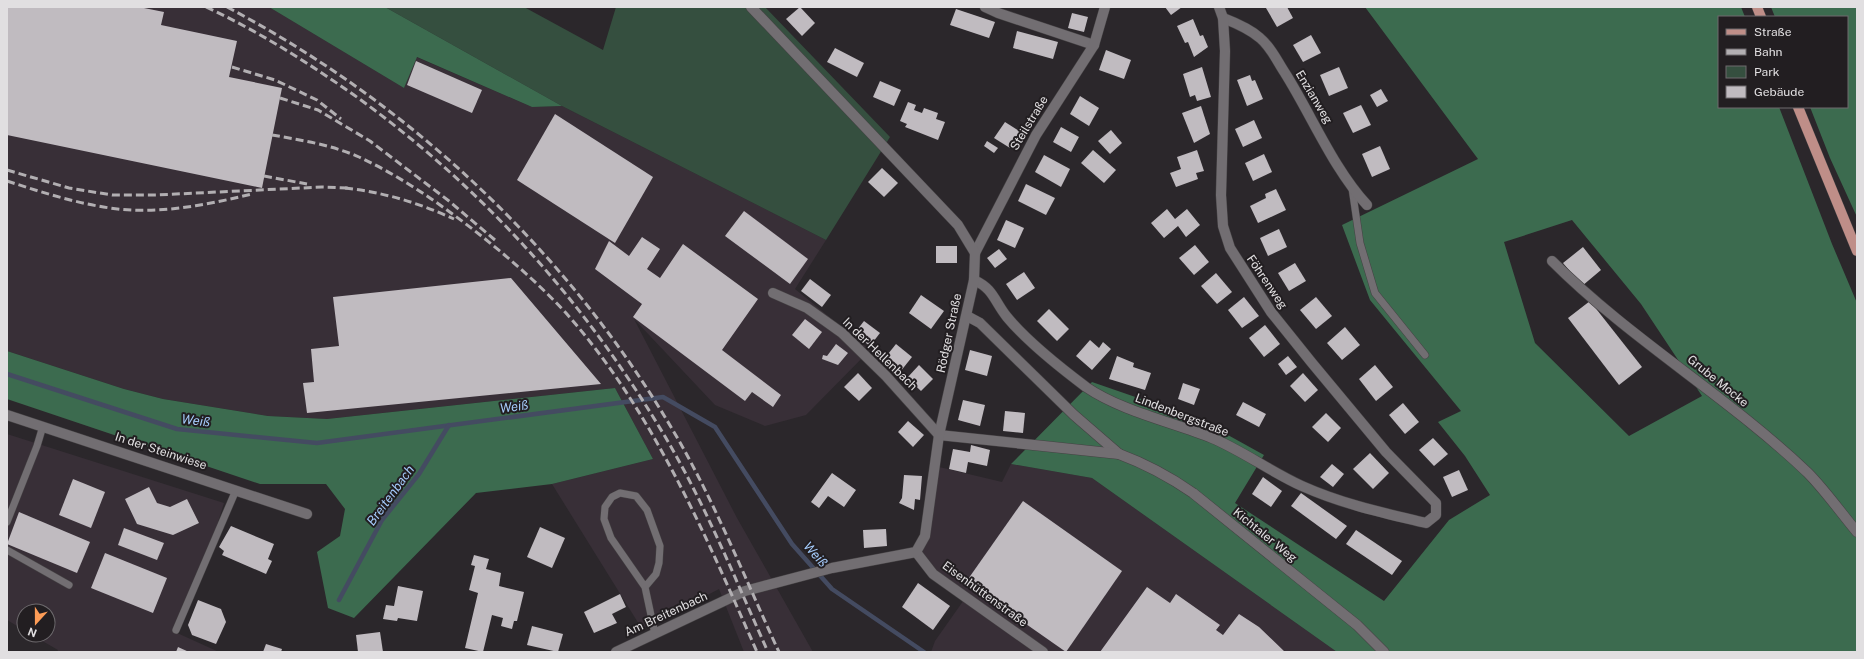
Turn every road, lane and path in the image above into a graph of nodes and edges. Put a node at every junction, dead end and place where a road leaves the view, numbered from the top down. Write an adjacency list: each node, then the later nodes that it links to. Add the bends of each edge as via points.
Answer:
1 (751, 7): 11 (street, via 958,225)
2 (985, 7): 6 (street)
3 (1105, 7): 6 (street, Steilstraße)
4 (1219, 7): 5 (street, Föhrenweg)
5 (1223, 18): 8 (street, Enzianweg, via 1260,38 1268,46); 23 (street, Föhrenweg, via 1225,85 1221,195 1223,226 1230,248 1271,312 1312,363 1386,452 1436,503)
6 (1094, 45): 11 (street, Steilstraße, via 1036,135)
7 (1798, 108): 10 (main road)
8 (1352, 188): 9 (street, Enzianweg); 16 (lane, via 1360,243 1375,293)
9 (1367, 205)
10 (1857, 251)
11 (975, 253): 13 (street, Rödger Straße)
12 (1552, 261): 25 (street, Grube Mocke, via 1578,286 1732,408 1807,473)
13 (974, 280): 15 (street, Rödger Straße); 23 (street, Lindenbergstraße, via 986,286 1007,317 1046,354 1088,388 1123,407 1214,439 1303,486 1352,505 1426,523)
14 (773, 293): 19 (street, In der Hellenbach, via 807,308 842,333 886,376)
15 (967, 316): 19 (street, Rödger Straße); 20 (street, Kichtaler Weg, via 980,323 1074,415)
16 (1425, 355)
17 (7, 415): 18 (street, In der Steinwiese)
18 (43, 426): 21 (street, In der Steinwiese); 24 (lane)
19 (939, 435): 20 (street, Kichtaler Weg); 27 (street, Rödger Straße, via 925,536)
20 (1119, 454): 34 (street, Kichtaler Weg, via 1168,476 1193,494 1357,625)
21 (236, 490): 22 (street, In der Steinwiese); 30 (lane)
22 (307, 514)
23 (1436, 515)
24 (7, 522)
25 (1857, 532)
26 (7, 550): 28 (lane)
27 (916, 552): 31 (street, Am Breitenbach, via 832,568 745,591); 33 (street, Eisenhüttenstraße, via 933,574)
28 (69, 585)
29 (645, 587): 29 (lane, via 611,538 604,519 605,507 612,497 620,493 636,496 647,510 660,546 656,574); 31 (lane)
30 (176, 630)
31 (655, 634): 32 (street, Am Breitenbach)
32 (616, 652)
33 (1043, 652)
34 (1384, 652)

